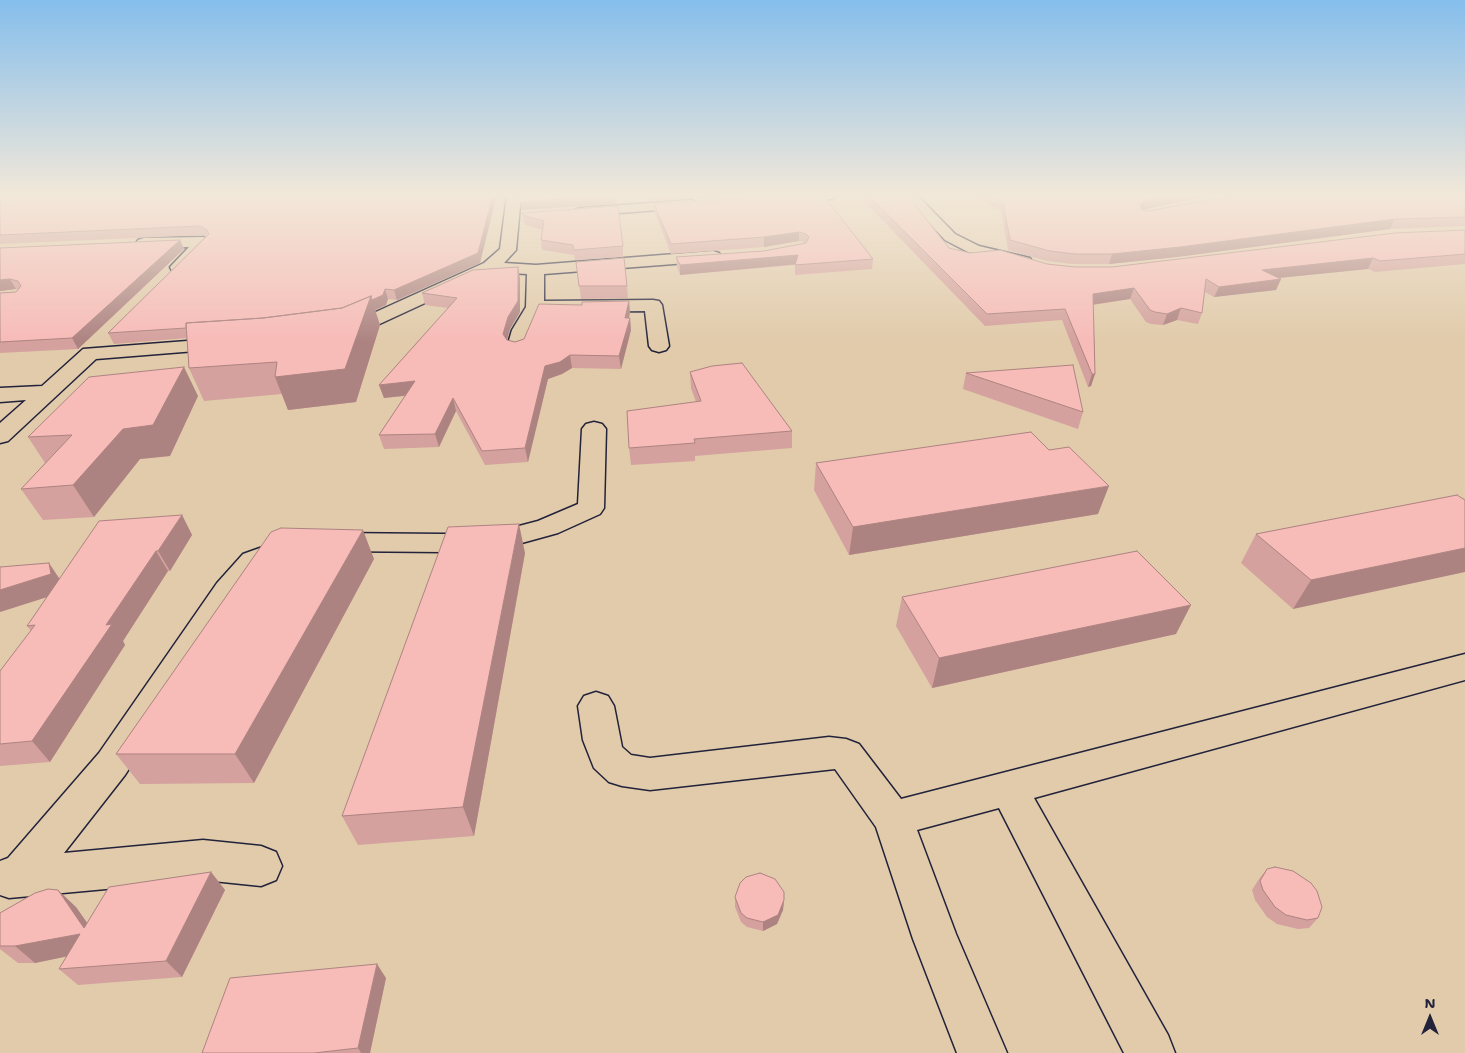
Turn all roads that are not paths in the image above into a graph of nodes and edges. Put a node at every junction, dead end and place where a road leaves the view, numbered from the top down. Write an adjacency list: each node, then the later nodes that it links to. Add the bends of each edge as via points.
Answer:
1 (201, 244): 8 (street)
2 (510, 244): 6 (street)
3 (963, 244): 5 (street)
4 (728, 256): 7 (street)
5 (1036, 265)
6 (490, 267): 7 (street); 11 (street, via 352,330)
7 (536, 270): 9 (street)
8 (165, 280)
9 (535, 307): 13 (street, via 653,305); 14 (street)
10 (110, 333): 15 (street)
11 (323, 334)
12 (246, 342): 15 (street)
13 (659, 346)
14 (517, 347)
15 (90, 353): 16 (street)
16 (45, 392): 17 (street); 19 (street)
17 (0, 395)
18 (594, 428): 25 (street, via 591,508 548,527 500,540 302,544 288,546 253,561 228,590 112,764)
19 (0, 436)
20 (1465, 667): 22 (street)
21 (596, 706): 23 (street, via 601,740 608,757 622,770 650,774 829,753 846,755)
22 (1008, 788): 23 (street); 27 (street)
23 (893, 818): 26 (street, via 935,939)
24 (261, 866): 25 (street, via 203,860)
25 (9, 878)
26 (982, 1053)
27 (1150, 1053)

